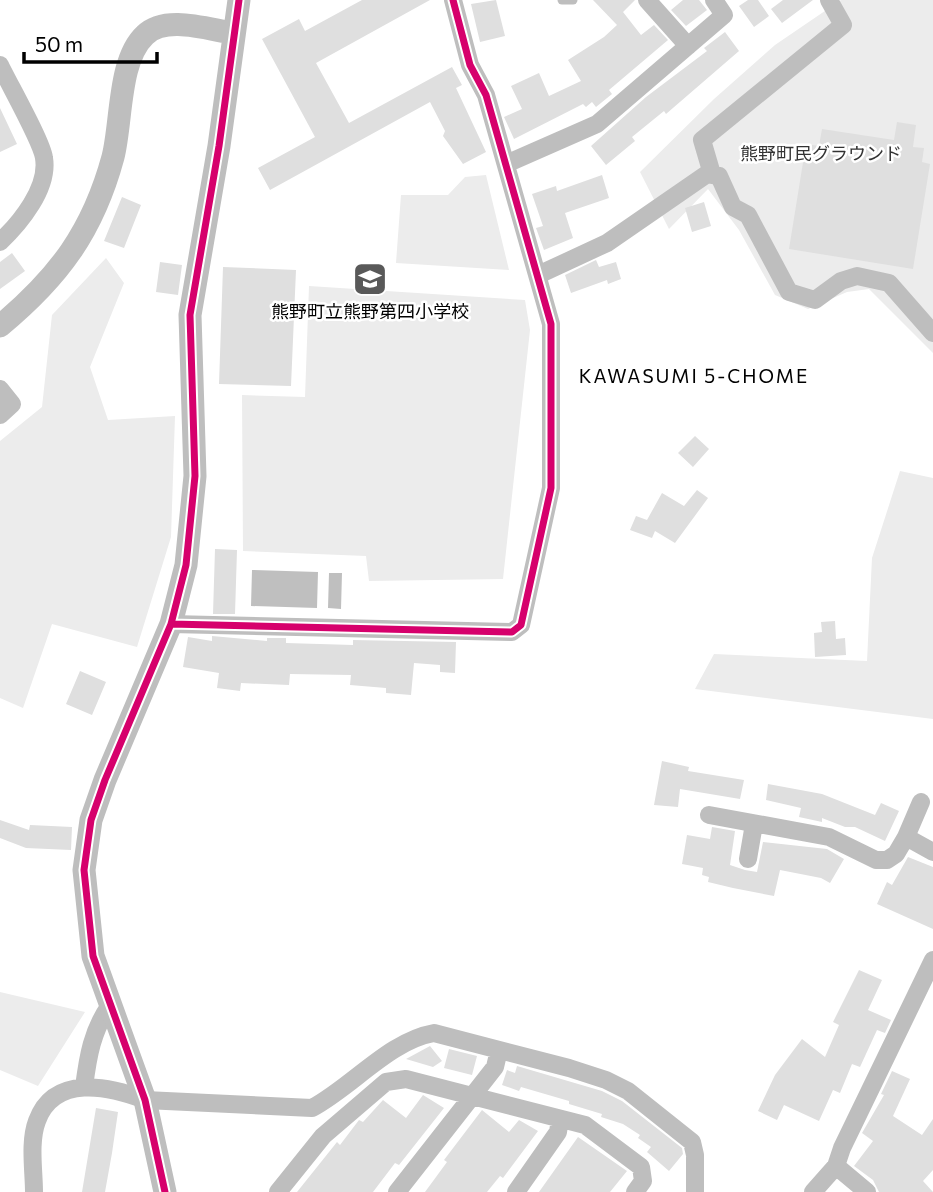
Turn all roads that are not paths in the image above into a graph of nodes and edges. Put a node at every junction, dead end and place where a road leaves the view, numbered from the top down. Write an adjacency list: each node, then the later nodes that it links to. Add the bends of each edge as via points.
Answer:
1 (239, 0): 8 (street)
2 (453, 0): 11 (street, via 470,65 486,95)
3 (562, 0): 4 (lane)
4 (573, 0)
5 (647, 0): 9 (street)
6 (714, 0): 9 (street, via 724,15)
7 (829, 0): 12 (street, via 843,25 702,140)
8 (232, 33): 15 (street, via 160,26 145,34 130,54 113,156 83,235 65,264); 19 (street, via 219,146 190,315 195,476 186,565)
9 (688, 46): 11 (street, via 597,124)
10 (0, 65): 13 (street, via 44,158 38,192 20,222)
11 (506, 164): 14 (street)
12 (712, 174): 14 (street, via 607,243); 16 (street, via 719,176 733,207 748,215 789,292 815,300 841,281 857,276 889,283)
13 (0, 242)
14 (538, 275): 19 (street, via 551,324 551,488 522,625 512,632)
15 (0, 326)
16 (933, 333)
17 (0, 389): 18 (street, via 12,404)
18 (0, 415)
19 (171, 624): 27 (street, via 91,820 84,870 86,907 93,957)
20 (920, 802): 23 (street)
21 (709, 816): 22 (street)
22 (754, 824): 23 (street, via 829,837 876,860 896,854); 25 (street)
23 (906, 837): 24 (street)
24 (933, 852)
25 (748, 859)
26 (933, 961): 33 (street)
27 (110, 1005): 29 (street, via 89,1047); 31 (street)
28 (499, 1050): 30 (street, via 495,1067); 31 (street, via 434,1033 413,1037 312,1108); 40 (street, via 606,1080 628,1091 692,1142)
29 (84, 1087): 31 (street, via 123,1091); 34 (street, via 66,1089 36,1122)
30 (472, 1097): 32 (street); 36 (street, via 406,1079 386,1082 323,1136); 37 (street)
31 (145, 1100): 35 (street)
32 (560, 1119): 38 (street, via 558,1132); 39 (street, via 584,1125 641,1167 643,1181)
33 (836, 1166): 41 (street); 42 (street)
34 (34, 1192)
35 (165, 1192)
36 (278, 1192)
37 (397, 1192)
38 (516, 1192)
39 (635, 1192)
40 (695, 1192)
41 (813, 1192)
42 (867, 1192)

